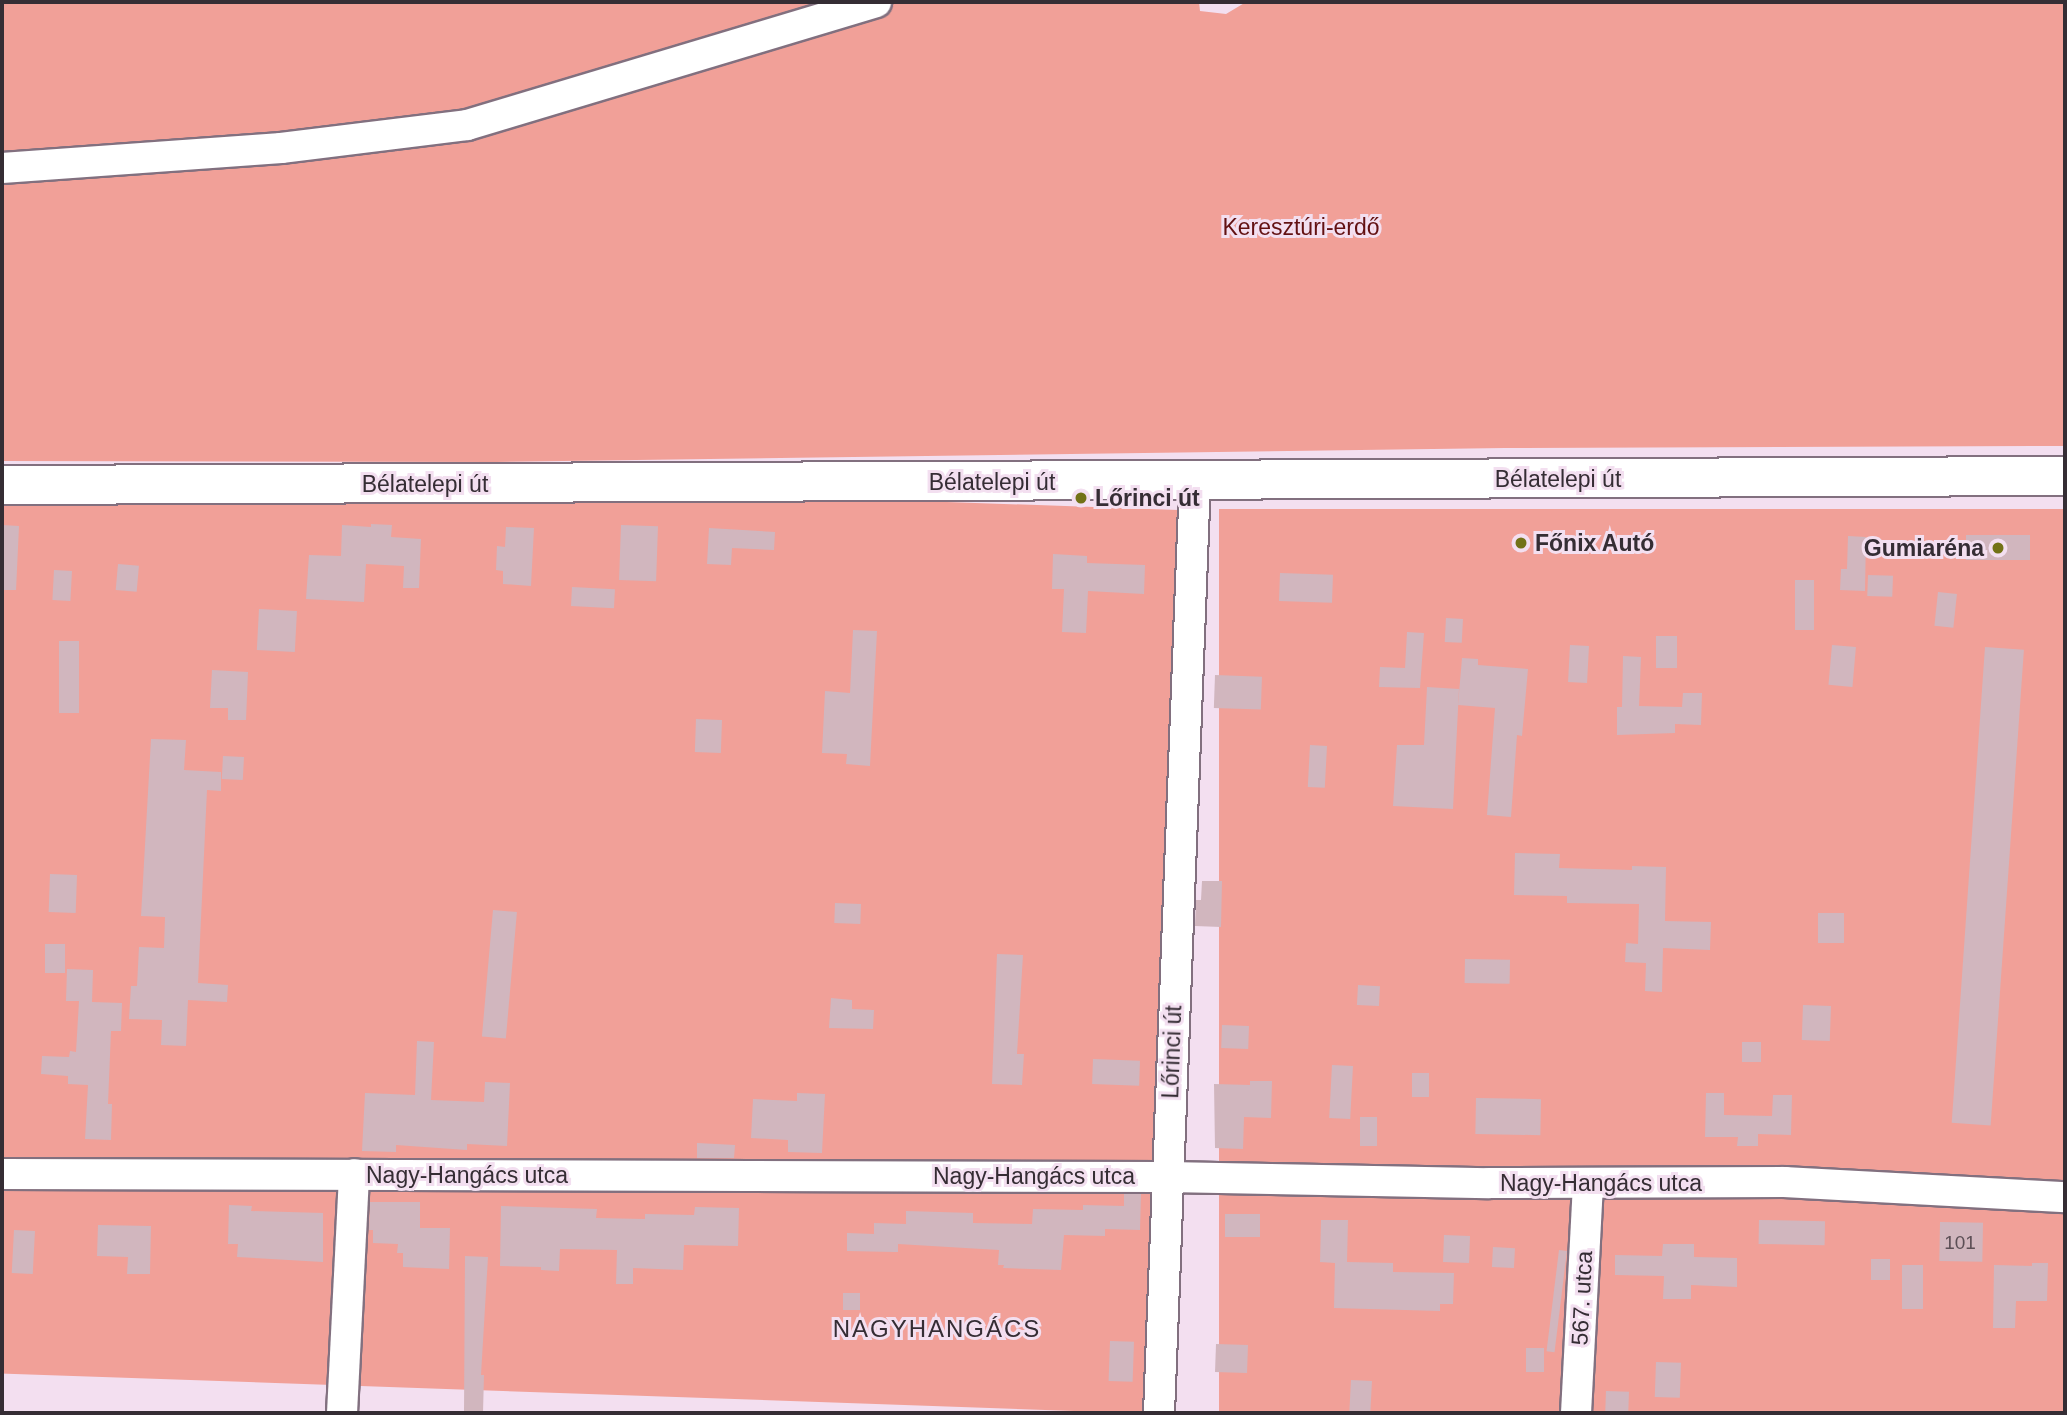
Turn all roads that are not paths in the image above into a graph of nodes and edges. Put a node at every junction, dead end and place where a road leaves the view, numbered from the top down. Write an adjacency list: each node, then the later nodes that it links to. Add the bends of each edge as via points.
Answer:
1 (876, 2): 2 (street, via 467,125 281,148)
2 (2, 167)
3 (2065, 476): 4 (main road, Bélatelepi út)
4 (1195, 481): 5 (main road, Bélatelepi út); 8 (street, Lőrinci út)
5 (2, 485)
6 (2, 1174): 7 (street, Nagy-Hangács utca)
7 (354, 1174): 8 (street, Nagy-Hangács utca); 11 (street)
8 (1168, 1177): 9 (street, Nagy-Hangács utca); 12 (street, Lőrinci út)
9 (1588, 1183): 10 (street, Nagy-Hangács utca, via 1785,1182); 13 (street, 567. utca)
10 (2065, 1197)
11 (342, 1413)
12 (1159, 1413)
13 (1576, 1413)

